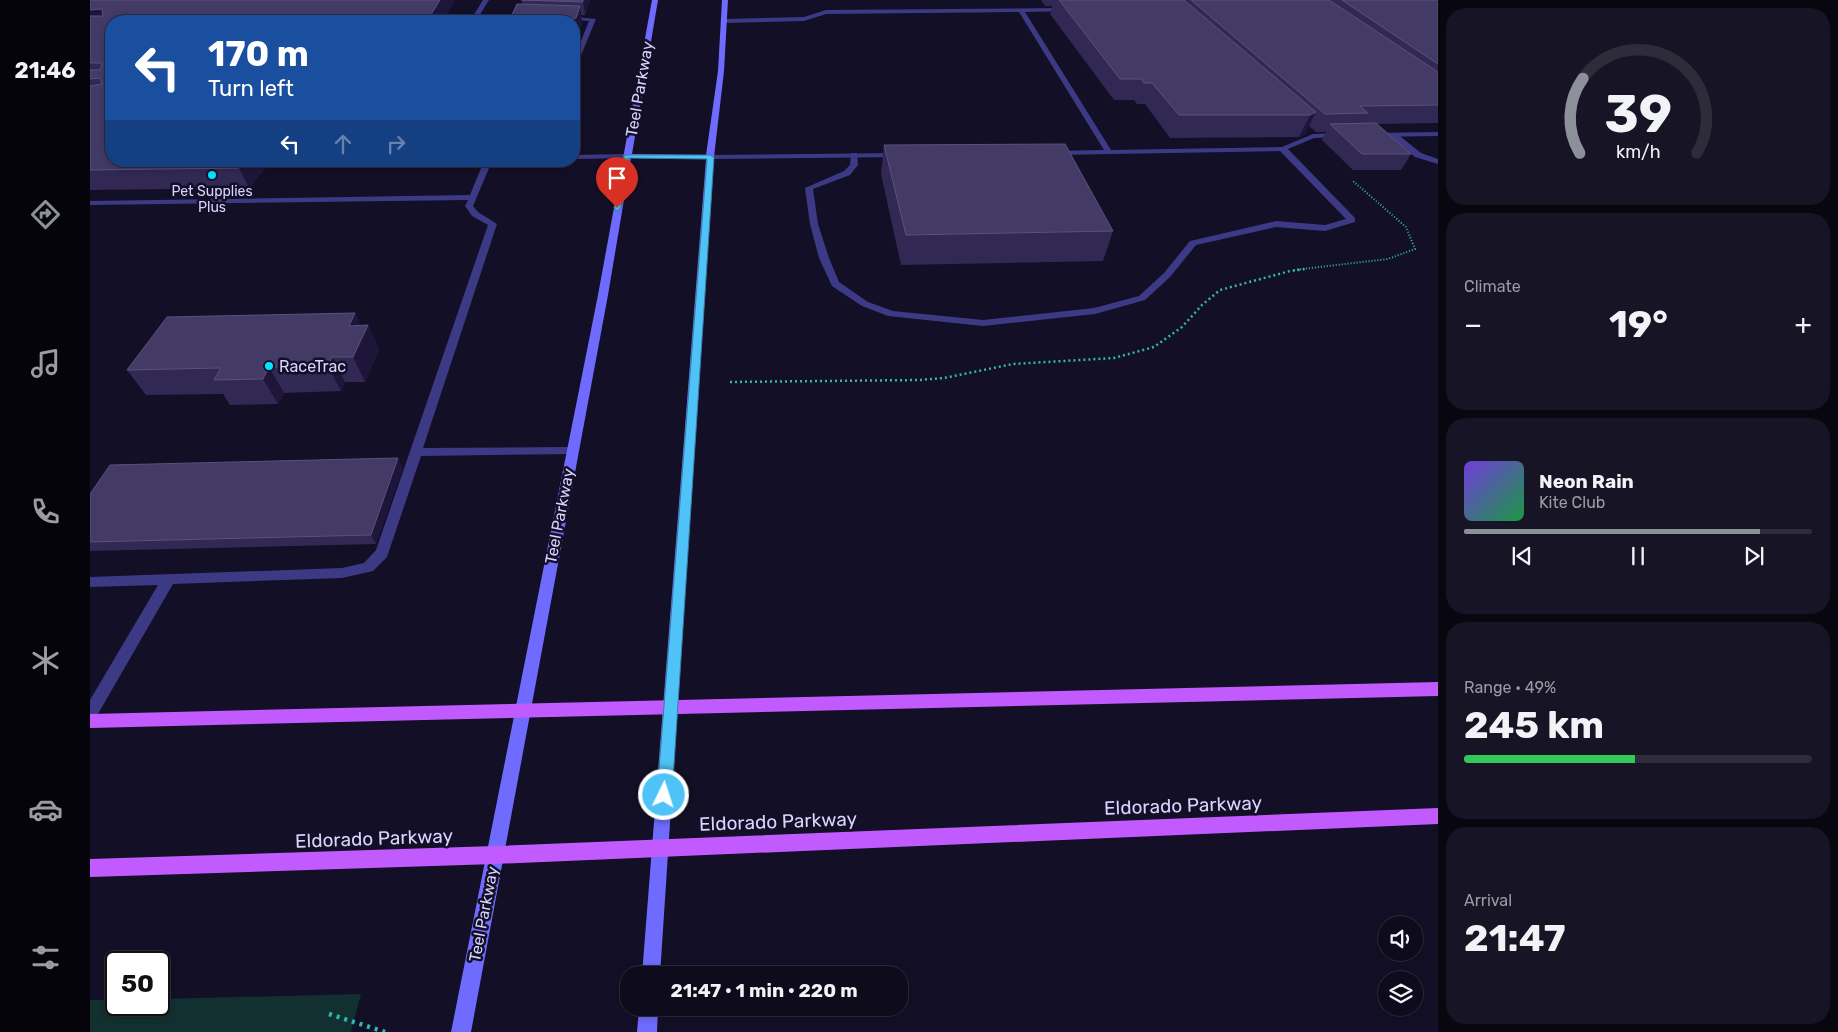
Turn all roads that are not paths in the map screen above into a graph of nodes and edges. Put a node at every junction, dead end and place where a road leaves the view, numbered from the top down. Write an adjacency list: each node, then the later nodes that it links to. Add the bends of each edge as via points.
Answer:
1 (486, 0): 6 (street)
2 (655, 0): 19 (main road, Teel Parkway)
3 (726, 0): 8 (main road)
4 (1069, 10): 5 (street)
5 (1021, 11): 8 (street, via 826,12 804,18); 15 (street)
6 (477, 15)
7 (580, 19): 9 (street, via 593,19)
8 (725, 21): 21 (main road)
9 (580, 50)
10 (1438, 134): 13 (street)
11 (1348, 135): 14 (street, via 1310,133)
12 (1366, 135): 13 (street)
13 (1393, 135): 22 (street, via 1418,155)
14 (1284, 150): 15 (street); 17 (street, via 1352,220 1325,228 1276,224 1193,243 1167,275 1142,298 1095,311 984,323 891,314 865,304 835,284 814,224 809,188 847,173 854,165)
15 (1109, 152): 16 (street)
16 (1041, 153)
17 (854, 155): 18 (street); 21 (street)
18 (903, 155)
19 (626, 156): 20 (street); 21 (main road); 26 (main road, Teel Parkway, via 600,313)
20 (580, 157)
21 (710, 157): 31 (main road)
22 (1438, 162)
23 (486, 167): 24 (street)
24 (473, 197): 25 (street); 27 (street, via 470,209 493,224)
25 (90, 203)
26 (571, 451): 27 (street); 32 (main road, Teel Parkway)
27 (416, 452): 28 (street, via 382,553 368,567 342,573)
28 (169, 579): 29 (street); 33 (street)
29 (90, 582)
30 (1438, 689): 31 (main road)
31 (671, 708): 32 (main road); 36 (main road)
32 (522, 711): 34 (main road); 37 (main road, Teel Parkway)
33 (90, 714)
34 (90, 721)
35 (1438, 816): 36 (main road, Eldorado Parkway)
36 (660, 848): 37 (main road, Eldorado Parkway); 39 (main road)
37 (495, 855): 38 (main road, Eldorado Parkway); 41 (main road, Teel Parkway)
38 (90, 868)
39 (652, 966)
40 (648, 1016): 42 (main road)
41 (461, 1032)
42 (647, 1032)

